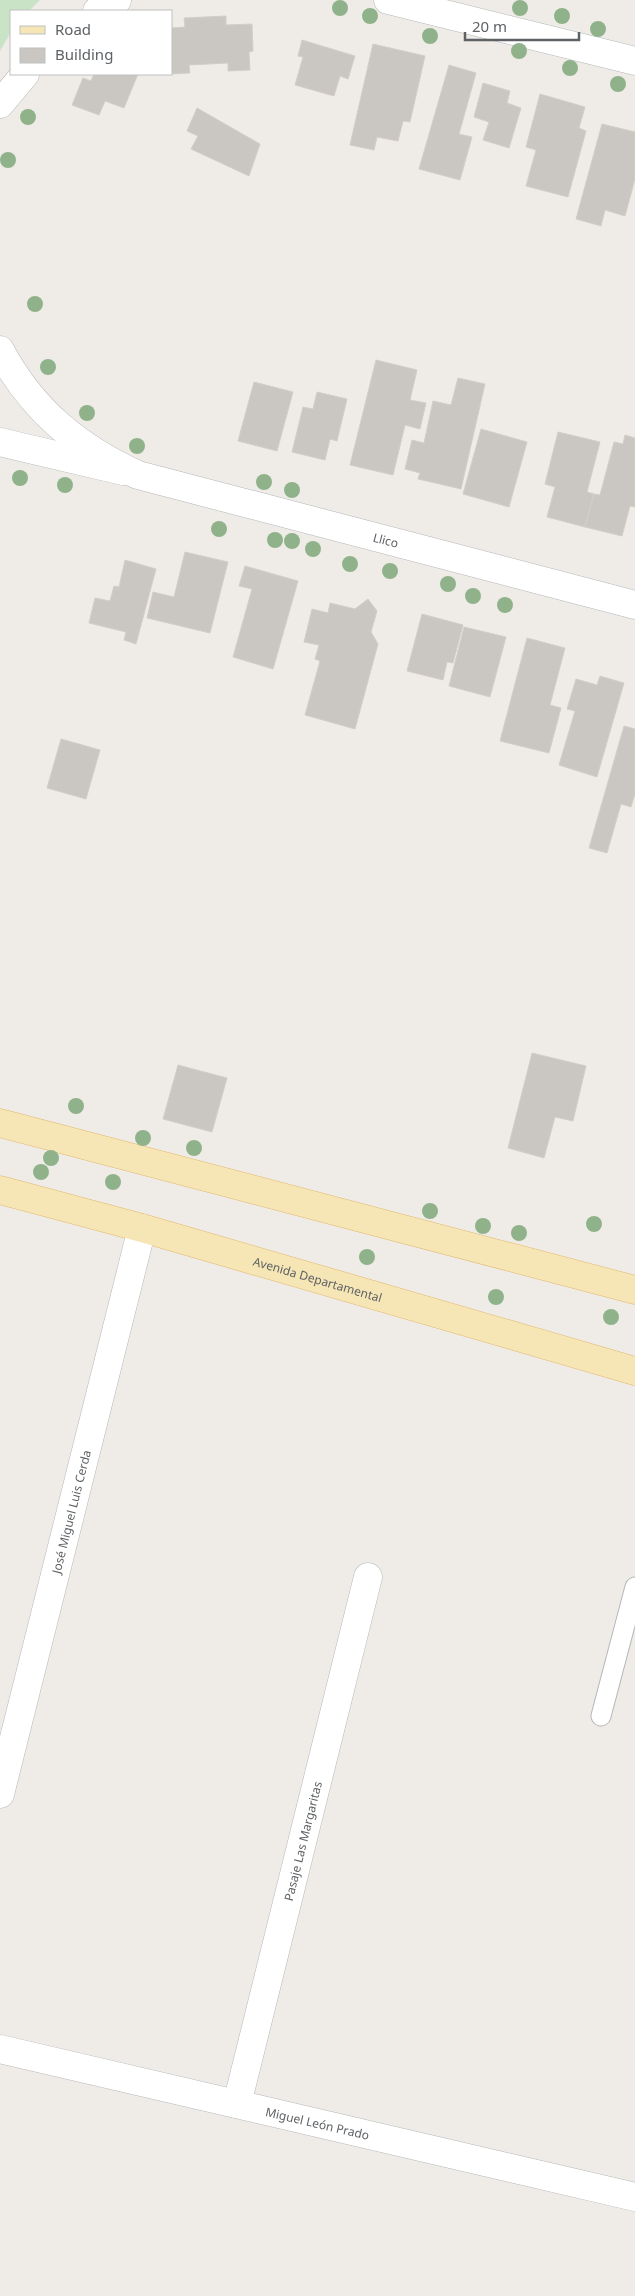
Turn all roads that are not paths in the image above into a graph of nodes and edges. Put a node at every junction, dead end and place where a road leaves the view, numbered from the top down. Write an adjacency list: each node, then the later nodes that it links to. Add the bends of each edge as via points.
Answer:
1 (117, 0): 3 (street)
2 (388, 0): 4 (street)
3 (99, 10)
4 (635, 61)
5 (24, 75): 6 (street)
6 (0, 104)
7 (0, 350): 9 (street, Llico, via 25,390 44,411 87,448)
8 (0, 442): 9 (street, Llico)
9 (138, 475): 10 (street, Llico)
10 (635, 605)
11 (0, 1123): 14 (main road)
12 (0, 1190): 13 (main road, Avenida Departamental)
13 (142, 1228): 15 (main road, Avenida Departamental); 19 (street, José Miguel Luis Cerda)
14 (635, 1290)
15 (635, 1372)
16 (368, 1577): 21 (street, Pasaje Las Margaritas)
17 (635, 1587): 18 (lane)
18 (601, 1716)
19 (0, 1794)
20 (0, 2049): 21 (street, Miguel León Prado)
21 (237, 2104): 22 (street, Miguel León Prado)
22 (635, 2197)

